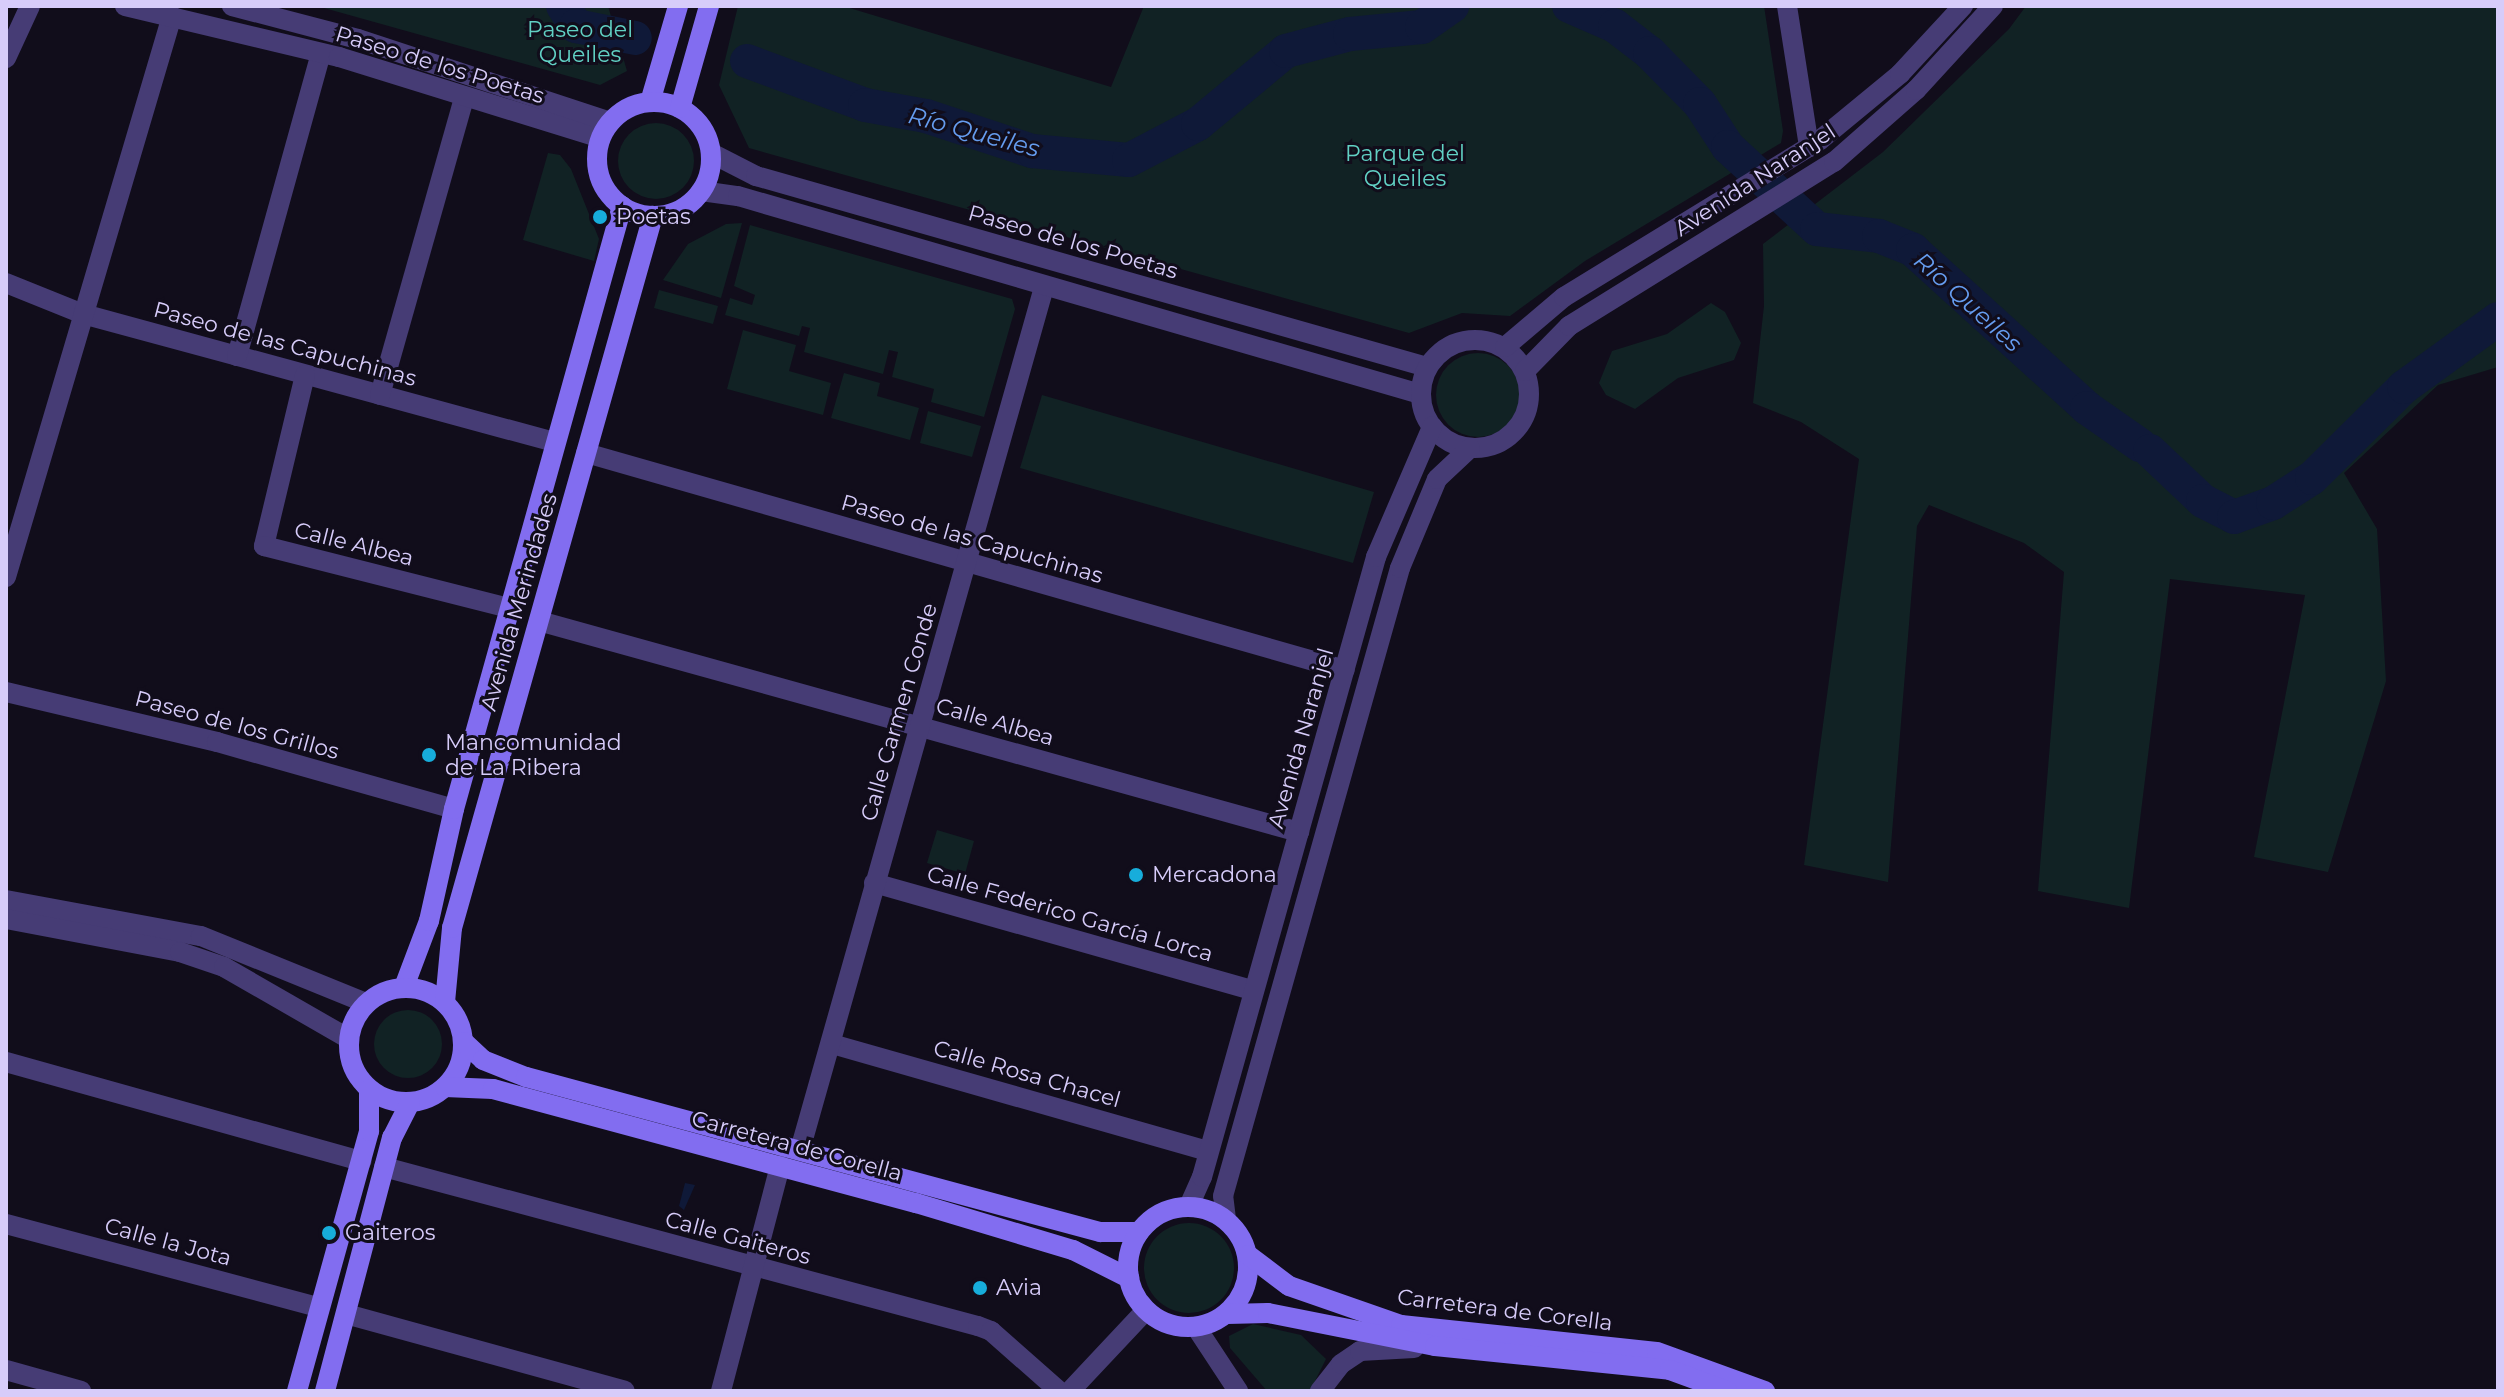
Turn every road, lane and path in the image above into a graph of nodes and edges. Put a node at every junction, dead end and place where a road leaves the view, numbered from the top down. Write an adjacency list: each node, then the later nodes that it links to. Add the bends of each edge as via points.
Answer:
1 (30, 6): 11 (street)
2 (125, 6): 9 (street, Paseo de los Poetas)
3 (232, 6): 15 (street, Paseo de los Poetas, via 358,39)
4 (678, 6): 13 (main road)
5 (709, 6): 14 (main road)
6 (1787, 6): 16 (street)
7 (1963, 6): 16 (street, Avenida Naranjel, via 1900,74)
8 (1993, 6): 27 (street, Avenida Naranjel, via 1916,90 1834,162 1569,326)
9 (172, 16): 10 (street, Paseo de los Poetas); 23 (street)
10 (321, 53): 12 (street, Paseo de los Poetas); 25 (street)
11 (6, 58)
12 (464, 98): 15 (street, Paseo de los Poetas); 30 (street)
13 (650, 102): 14 (main road); 15 (main road, via 621,111)
14 (680, 108): 17 (main road, via 695,119)
15 (605, 130): 19 (main road, via 599,176)
16 (1809, 147): 24 (street, Avenida Naranjel, via 1564,297)
17 (711, 153): 18 (main road); 26 (street, Paseo de los Poetas, via 756,176)
18 (701, 191): 20 (main road, via 688,204); 22 (street, via 738,196)
19 (622, 206): 20 (main road); 32 (main road, Avenida Merindades)
20 (653, 216): 34 (main road, Avenida Merindades)
21 (6, 283): 23 (street, Paseo de las Capuchinas)
22 (1044, 287): 29 (street); 35 (street, Calle Carmen Conde)
23 (83, 314): 25 (street, Paseo de las Capuchinas); 36 (street)
24 (1505, 347): 26 (street, via 1488,340 1453,343); 27 (street)
25 (237, 356): 28 (street, Paseo de las Capuchinas)
26 (1427, 367): 29 (street)
27 (1525, 371): 33 (street, via 1530,402 1523,421 1509,437)
28 (305, 375): 30 (street, Paseo de las Capuchinas); 37 (street, Calle Albea, via 264,546)
29 (1420, 394): 31 (street)
30 (380, 395): 32 (street, Paseo de las Capuchinas)
31 (1432, 427): 33 (street); 39 (street, Avenida Naranjel, via 1376,557)
32 (555, 442): 37 (main road, Avenida Merindades)
33 (1470, 448): 66 (street, via 1437,479 1400,568 1223,1196)
34 (586, 453): 35 (street, Paseo de las Capuchinas); 38 (main road, Avenida Merindades)
35 (967, 562): 39 (street, Paseo de las Capuchinas); 41 (street, Calle Carmen Conde)
36 (6, 577)
37 (509, 608): 42 (main road, Avenida Merindades)
38 (539, 621): 41 (street, Calle Albea); 51 (main road, Avenida Merindades, via 452,928)
39 (1345, 670): 43 (street, Avenida Naranjel)
40 (6, 692): 42 (street, Paseo de los Grillos, via 217,742)
41 (919, 725): 43 (street, Calle Albea); 44 (street, Calle Carmen Conde)
42 (454, 809): 49 (main road, Avenida Merindades, via 429,921)
43 (1299, 832): 50 (street, Avenida Naranjel)
44 (874, 883): 50 (street, Calle Federico García Lorca); 55 (street, Calle Carmen Conde)
45 (6, 900): 52 (street, via 201,936)
46 (6, 919): 47 (street)
47 (32, 925): 48 (street); 53 (street, via 180,952 224,967)
48 (6, 931)
49 (404, 987): 51 (main road); 52 (main road)
50 (1252, 990): 61 (street, Avenida Naranjel)
51 (445, 1002): 54 (main road, via 458,1020)
52 (366, 1003): 53 (main road)
53 (349, 1039): 58 (main road, via 357,1075)
54 (464, 1042): 57 (main road, via 460,1067); 60 (main road, Carretera de Corella, via 507,1071)
55 (832, 1044): 60 (street, Calle Carmen Conde); 61 (street, Calle Rosa Chacel)
56 (6, 1062): 62 (street)
57 (445, 1087): 59 (main road); 63 (main road, Carretera de Corella, via 493,1089)
58 (369, 1089): 59 (main road); 62 (main road, via 369,1131)
59 (410, 1103): 64 (main road)
60 (800, 1150): 68 (main road, Carretera de Corella, via 1100,1232)
61 (1208, 1151): 65 (street, Avenida Naranjel)
62 (361, 1161): 72 (main road)
63 (780, 1166): 70 (street); 71 (main road, Carretera de Corella, via 1044,1240 1102,1261)
64 (384, 1167): 70 (street, Calle Gaiteros); 74 (main road)
65 (1189, 1206): 66 (main road); 68 (main road, via 1166,1211)
66 (1226, 1219): 69 (main road)
67 (6, 1224): 72 (street, Calle la Jota)
68 (1139, 1232): 71 (main road, via 1127,1264)
69 (1248, 1255): 75 (main road, via 1247,1283); 89 (main road, Carretera de Corella, via 1289,1286 1401,1325 1657,1352)
70 (754, 1267): 83 (street); 84 (street, Calle Gaiteros, via 991,1331)
71 (1129, 1278): 73 (main road)
72 (317, 1307): 80 (main road)
73 (1146, 1310): 76 (main road, via 1172,1325); 85 (street)
74 (346, 1314): 81 (main road); 82 (street)
75 (1227, 1314): 76 (main road); 77 (main road, Carretera de Corella, via 1306,1318)
76 (1196, 1327): 86 (street)
77 (1435, 1346): 87 (street, via 1360,1351 1341,1364); 88 (main road, Carretera de Corella, via 1670,1370)
78 (6, 1370): 79 (street)
79 (81, 1391)
80 (297, 1391)
81 (325, 1391)
82 (625, 1391)
83 (721, 1391)
84 (1059, 1391)
85 (1070, 1391)
86 (1238, 1391)
87 (1320, 1391)
88 (1727, 1391)
89 (1765, 1391)

